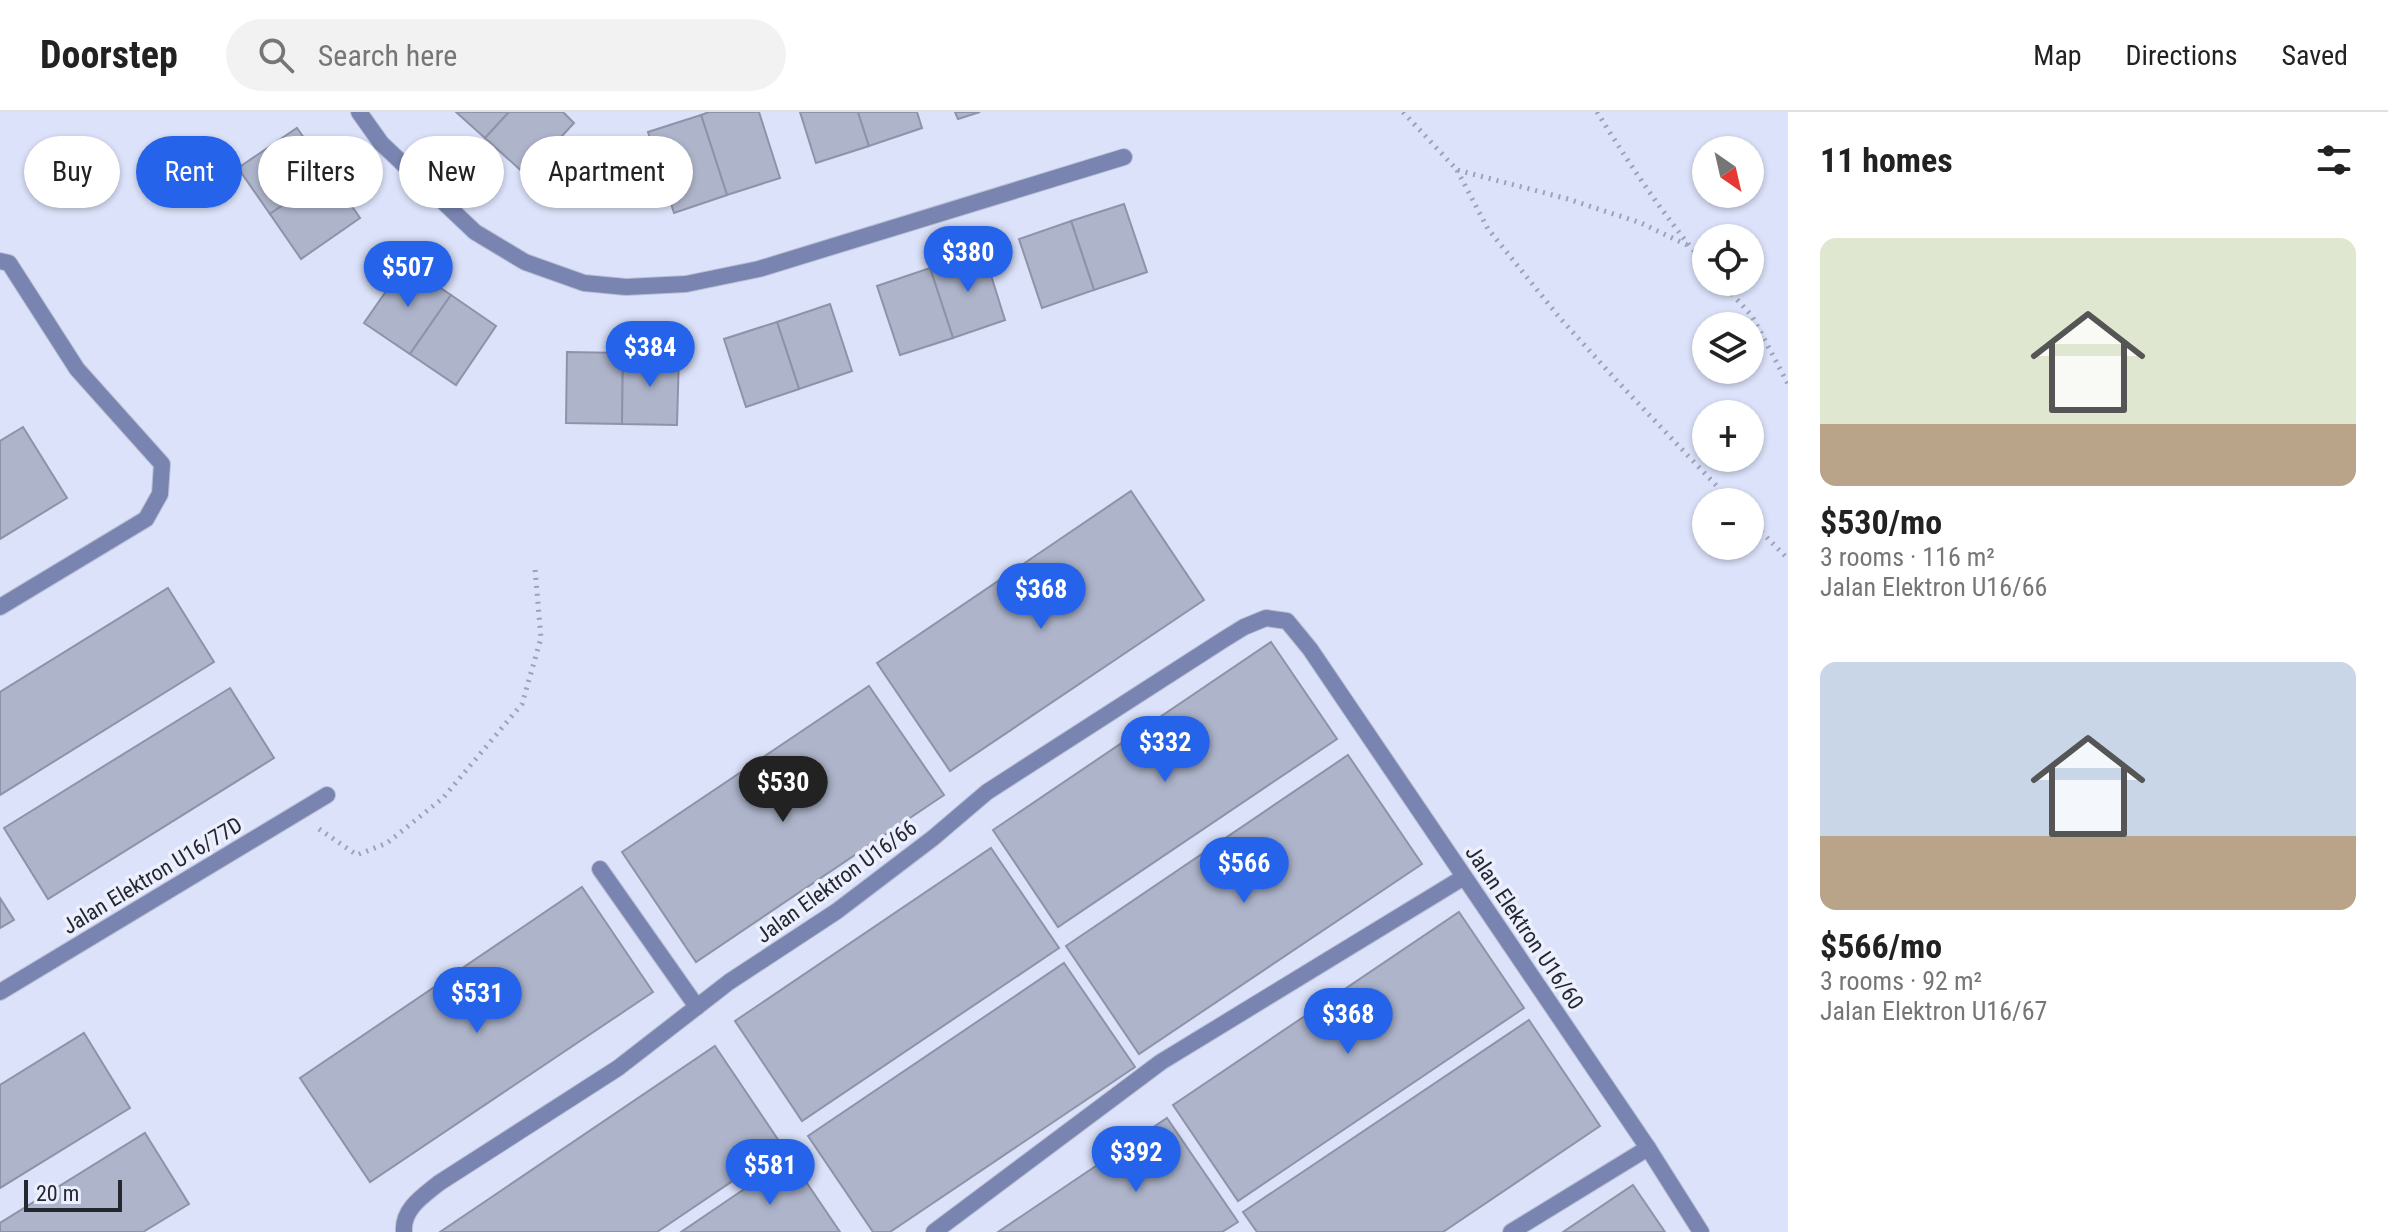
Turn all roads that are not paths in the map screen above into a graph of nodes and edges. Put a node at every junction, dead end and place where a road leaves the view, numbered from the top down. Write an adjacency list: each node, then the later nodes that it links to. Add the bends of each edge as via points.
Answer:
1 (359, 112): 2 (street, via 381,143 475,232 525,262 584,283 626,287 686,284 759,269)
2 (1124, 157)
3 (0, 261): 4 (street, via 9,263 77,369 162,464 160,494 146,519)
4 (0, 607)
5 (1310, 649): 8 (street, Jalan Elektron U16/60); 10 (street, Jalan Elektron U16/66, via 1287,621 1266,618 1244,627 987,792 837,911)
6 (327, 795): 9 (street, Jalan Elektron U16/77D)
7 (600, 869): 10 (street)
8 (1464, 877): 11 (street, Jalan Elektron U16/60); 13 (street, via 1161,1062)
9 (0, 992)
10 (697, 1007): 12 (street, Jalan Elektron U16/66, via 618,1068 439,1183 415,1202 403,1222)
11 (1648, 1148): 14 (street); 15 (street, Jalan Elektron U16/60)
12 (404, 1232)
13 (934, 1232)
14 (1511, 1232)
15 (1701, 1232)

